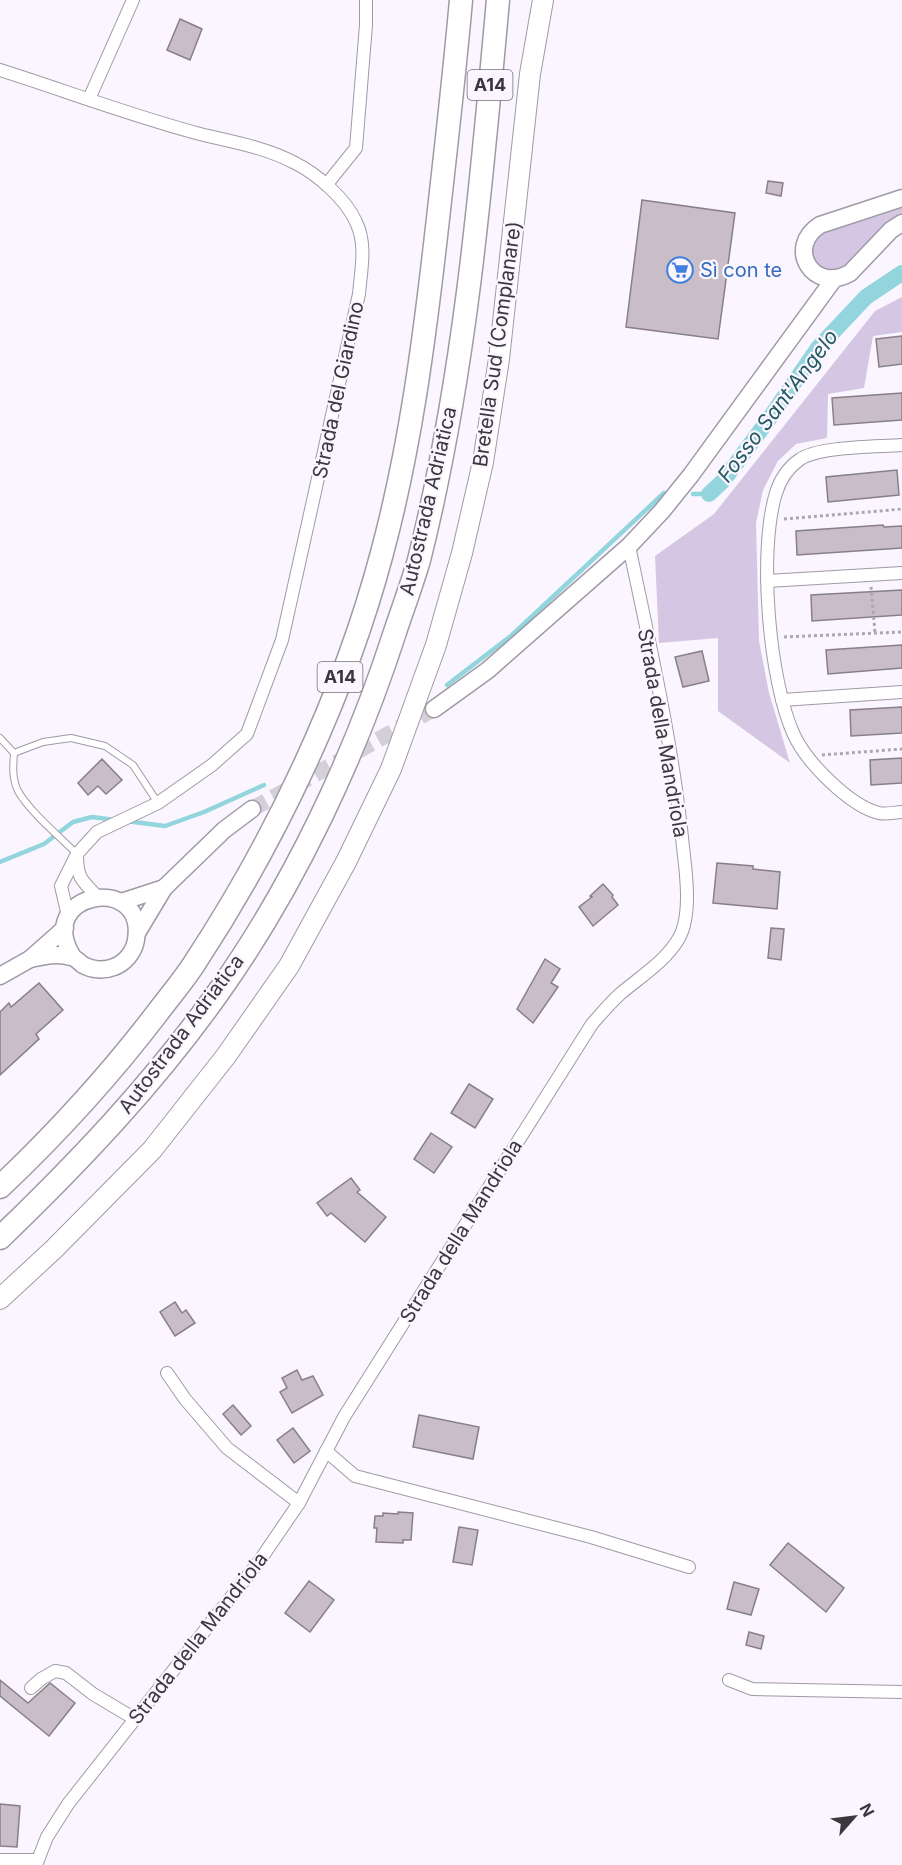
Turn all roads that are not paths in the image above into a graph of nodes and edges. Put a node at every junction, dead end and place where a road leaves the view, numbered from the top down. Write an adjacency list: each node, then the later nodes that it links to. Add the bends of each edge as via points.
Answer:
1 (133, 0): 7 (street)
2 (366, 0): 8 (street, via 356,148)
3 (460, 0): 35 (highway, Autostrada Adriatica / A14, via 421,359 404,462 358,633 310,754 243,883 193,967 121,1060)
4 (498, 0): 36 (highway, Autostrada Adriatica / A14, via 482,171 460,350 442,456 418,563 380,679 337,786 274,904 220,990 147,1085 65,1175)
5 (543, 0): 37 (main road, Bretella Sud (Complanare), via 530,74 499,359 483,462 436,645 392,769 289,966 226,1056 152,1149)
6 (0, 70): 7 (street, Strada del Giardino)
7 (89, 99): 8 (street, Strada del Giardino, via 200,134 246,144 293,162)
8 (327, 184): 23 (street, Strada del Giardino, via 356,222 363,248 359,294 282,640 247,734 212,765)
9 (902, 198): 11 (main road, via 814,229 804,249)
10 (902, 223): 12 (main road, via 850,273)
11 (812, 271): 12 (main road); 13 (main road)
12 (834, 279): 13 (main road)
13 (812, 308): 15 (main road, via 691,475)
14 (902, 445): 17 (street, via 818,452 800,459 786,472 776,492 768,530)
15 (629, 546): 20 (main road, via 488,670); 39 (street, Strada della Mandriola, via 678,792 686,874 686,912 680,936 667,955 617,996 592,1024)
16 (902, 573): 17 (street)
17 (767, 581): 19 (street)
18 (902, 692): 19 (street)
19 (782, 700): 25 (street, via 793,733 813,765 861,807 882,814)
20 (434, 709)
21 (0, 738): 22 (lane)
22 (14, 753): 23 (lane, via 43,742 71,738 105,746 133,765); 26 (lane, via 18,791)
23 (158, 803): 26 (street, Strada del Giardino, via 97,832)
24 (252, 809): 27 (main road, via 224,830)
25 (902, 812)
26 (77, 854): 28 (street, via 77,872); 30 (street, Strada del Giardino, via 61,886)
27 (164, 888): 29 (main road); 31 (main road)
28 (97, 896): 29 (main road); 30 (main road, via 80,903)
29 (121, 902): 31 (main road, via 130,910)
30 (66, 922): 32 (main road, via 64,938); 33 (main road)
31 (137, 933): 32 (main road, via 131,954 114,967 92,968)
32 (73, 957): 33 (main road)
33 (30, 959): 34 (main road)
34 (0, 976)
35 (0, 1187)
36 (0, 1238)
37 (0, 1299)
38 (167, 1373): 40 (street, via 227,1448)
39 (326, 1451): 40 (street, Strada della Mandriola); 41 (street, via 355,1476)
40 (299, 1503): 45 (street, Strada della Mandriola, via 258,1563)
41 (689, 1566)
42 (729, 1680): 44 (street, via 752,1689)
43 (31, 1688): 45 (street, via 56,1671 66,1673)
44 (902, 1692)
45 (135, 1719): 47 (street, Strada della Mandriola, via 68,1804)
46 (0, 1860): 47 (street)
47 (37, 1862)

